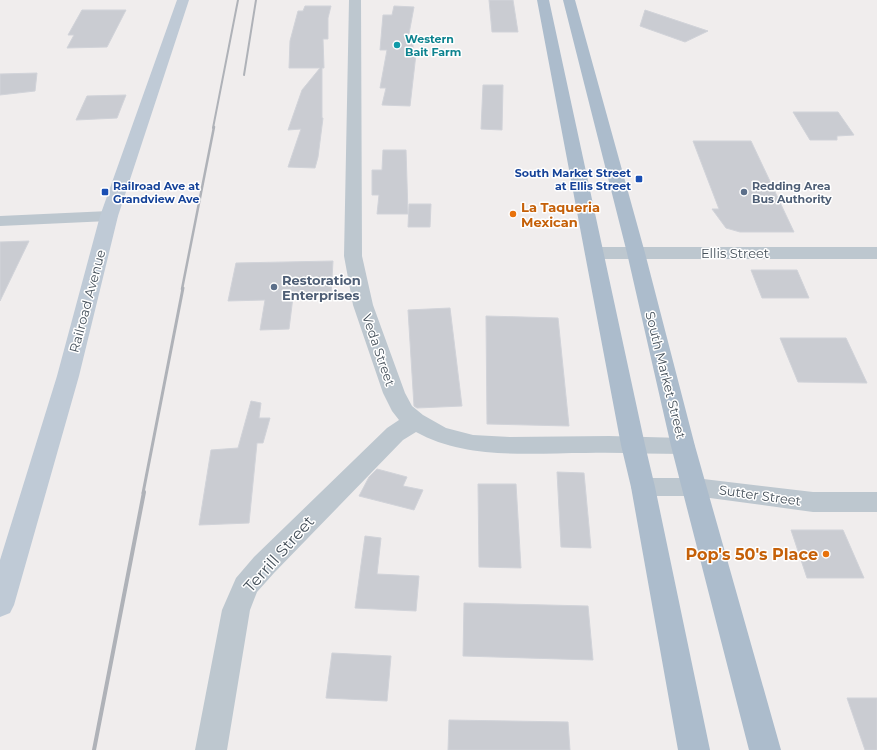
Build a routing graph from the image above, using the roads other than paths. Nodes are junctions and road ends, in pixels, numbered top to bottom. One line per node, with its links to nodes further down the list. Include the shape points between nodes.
1 (182, 0): 6 (main road, Railroad Avenue)
2 (355, 0): 11 (street, Veda Street, via 353,256 363,305 394,393 403,411)
3 (543, 0): 5 (main road, South Market Street)
4 (569, 0): 5 (main road, South Market Street)
5 (578, 98): 8 (main road, South Market Street); 10 (main road, South Market Street)
6 (110, 216): 7 (street); 17 (main road, Railroad Avenue, via 68,376)
7 (0, 221)
8 (636, 253): 9 (street, Ellis Street); 10 (street, Ellis Street); 13 (main road, South Market Street)
9 (877, 253)
10 (594, 254): 12 (main road, South Market Street)
11 (415, 422): 12 (street, Veda Street, via 444,436 473,443); 18 (street, Terrill Street, via 395,434 246,586 236,610)
12 (633, 445): 13 (street, Veda Street); 14 (main road, South Market Street)
13 (683, 446): 15 (main road, South Market Street)
14 (643, 487): 15 (street, Sutter Street); 19 (main road, South Market Street)
15 (695, 487): 16 (street, Sutter Street, via 813,502); 20 (main road, South Market Street)
16 (877, 502)
17 (0, 605)
18 (211, 750)
19 (694, 750)
20 (765, 750)

